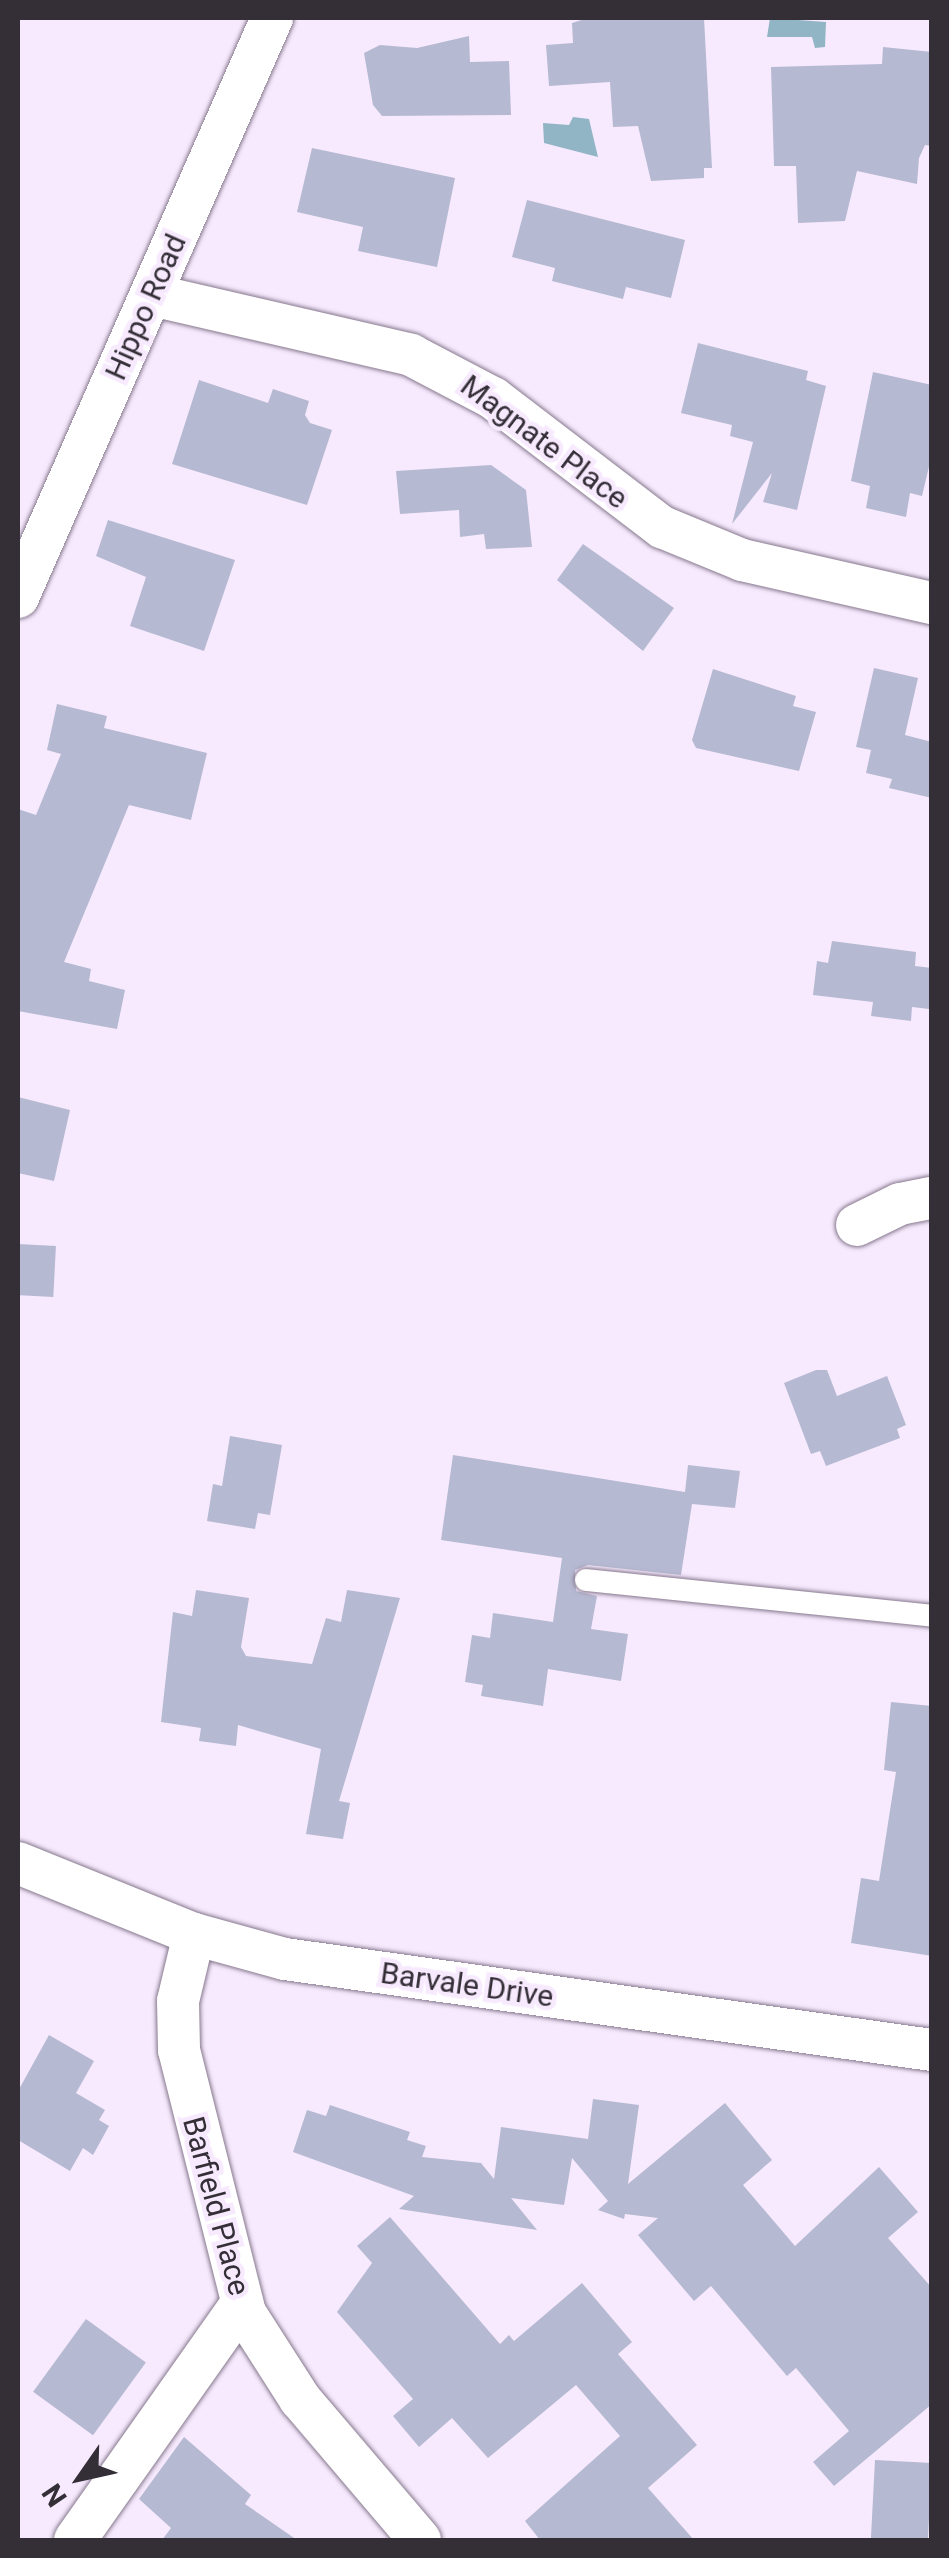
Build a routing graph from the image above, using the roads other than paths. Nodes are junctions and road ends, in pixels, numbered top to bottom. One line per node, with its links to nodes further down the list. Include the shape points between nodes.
1 (272, 18): 2 (street, Hippo Road)
2 (152, 295): 3 (street, Hippo Road); 4 (street, Magnate Place, via 412,355 493,398 622,502 662,526 742,560)
3 (18, 596)
4 (932, 604)
5 (932, 1198): 6 (street, via 900,1204)
6 (857, 1225)
7 (586, 1580): 8 (lane)
8 (932, 1616)
9 (18, 1862): 10 (street, Barvale Drive)
10 (194, 1934): 11 (street, Barvale Drive, via 284,1959); 12 (street, Barfield Place, via 178,2001 179,2050)
11 (932, 2050)
12 (242, 2304): 13 (street); 14 (street, Barfield Place, via 300,2398)
13 (76, 2540)
14 (420, 2540)

